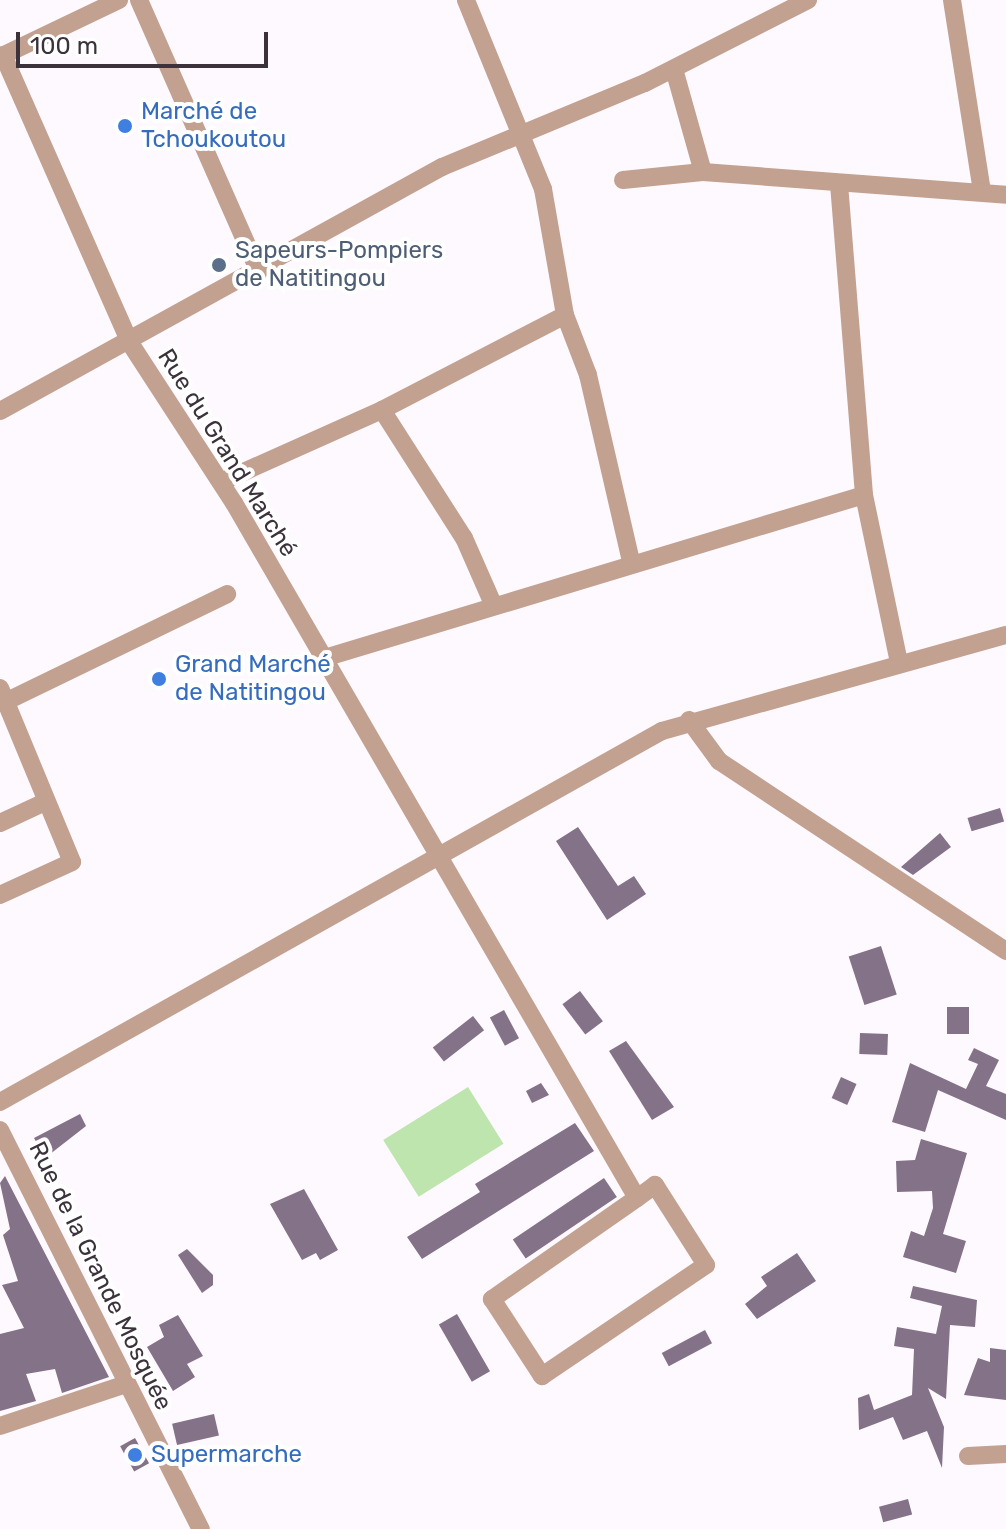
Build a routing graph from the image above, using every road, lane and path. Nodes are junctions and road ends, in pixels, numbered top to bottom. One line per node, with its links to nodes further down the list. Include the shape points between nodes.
1 (119, 0): 6 (street)
2 (139, 0): 14 (street)
3 (466, 0): 8 (street)
4 (808, 0): 7 (street)
5 (952, 0): 12 (street)
6 (2, 56): 16 (street, Rue du Grand Marché)
7 (674, 69): 8 (street); 9 (street)
8 (518, 138): 14 (street, via 360,209); 15 (street, via 543,189)
9 (703, 172): 10 (street); 11 (street)
10 (623, 180)
11 (839, 184): 12 (street); 20 (street)
12 (982, 192): 13 (street)
13 (1006, 195)
14 (259, 272): 16 (street)
15 (565, 315): 17 (street); 21 (street, via 588,375)
16 (130, 343): 18 (street); 19 (street, Rue du Grand Marché)
17 (382, 410): 19 (street); 23 (street, via 464,538)
18 (0, 411)
19 (221, 482): 25 (street, Rue du Grand Marché)
20 (864, 495): 21 (street); 26 (street)
21 (631, 561): 23 (street)
22 (227, 594): 27 (street)
23 (493, 604): 25 (street)
24 (1006, 635): 26 (street)
25 (321, 659): 31 (street, Rue du Grand Marché)
26 (899, 662): 28 (street)
27 (3, 695): 29 (street)
28 (689, 720): 31 (street); 33 (street, via 719,761)
29 (45, 802): 30 (street); 32 (street, via 72,862)
30 (0, 823)
31 (438, 863): 34 (street); 36 (street, Rue du Grand Marché)
32 (0, 895)
33 (1006, 951)
34 (0, 1102)
35 (0, 1130): 37 (street, Rue de la Grande Mosquée)
36 (637, 1198): 36 (street, via 655,1185 706,1265 542,1376 492,1299)
37 (126, 1384): 38 (street); 41 (street, Rue de la Grande Mosquée)
38 (0, 1426)
39 (1006, 1454): 40 (street)
40 (968, 1456)
41 (201, 1529)

